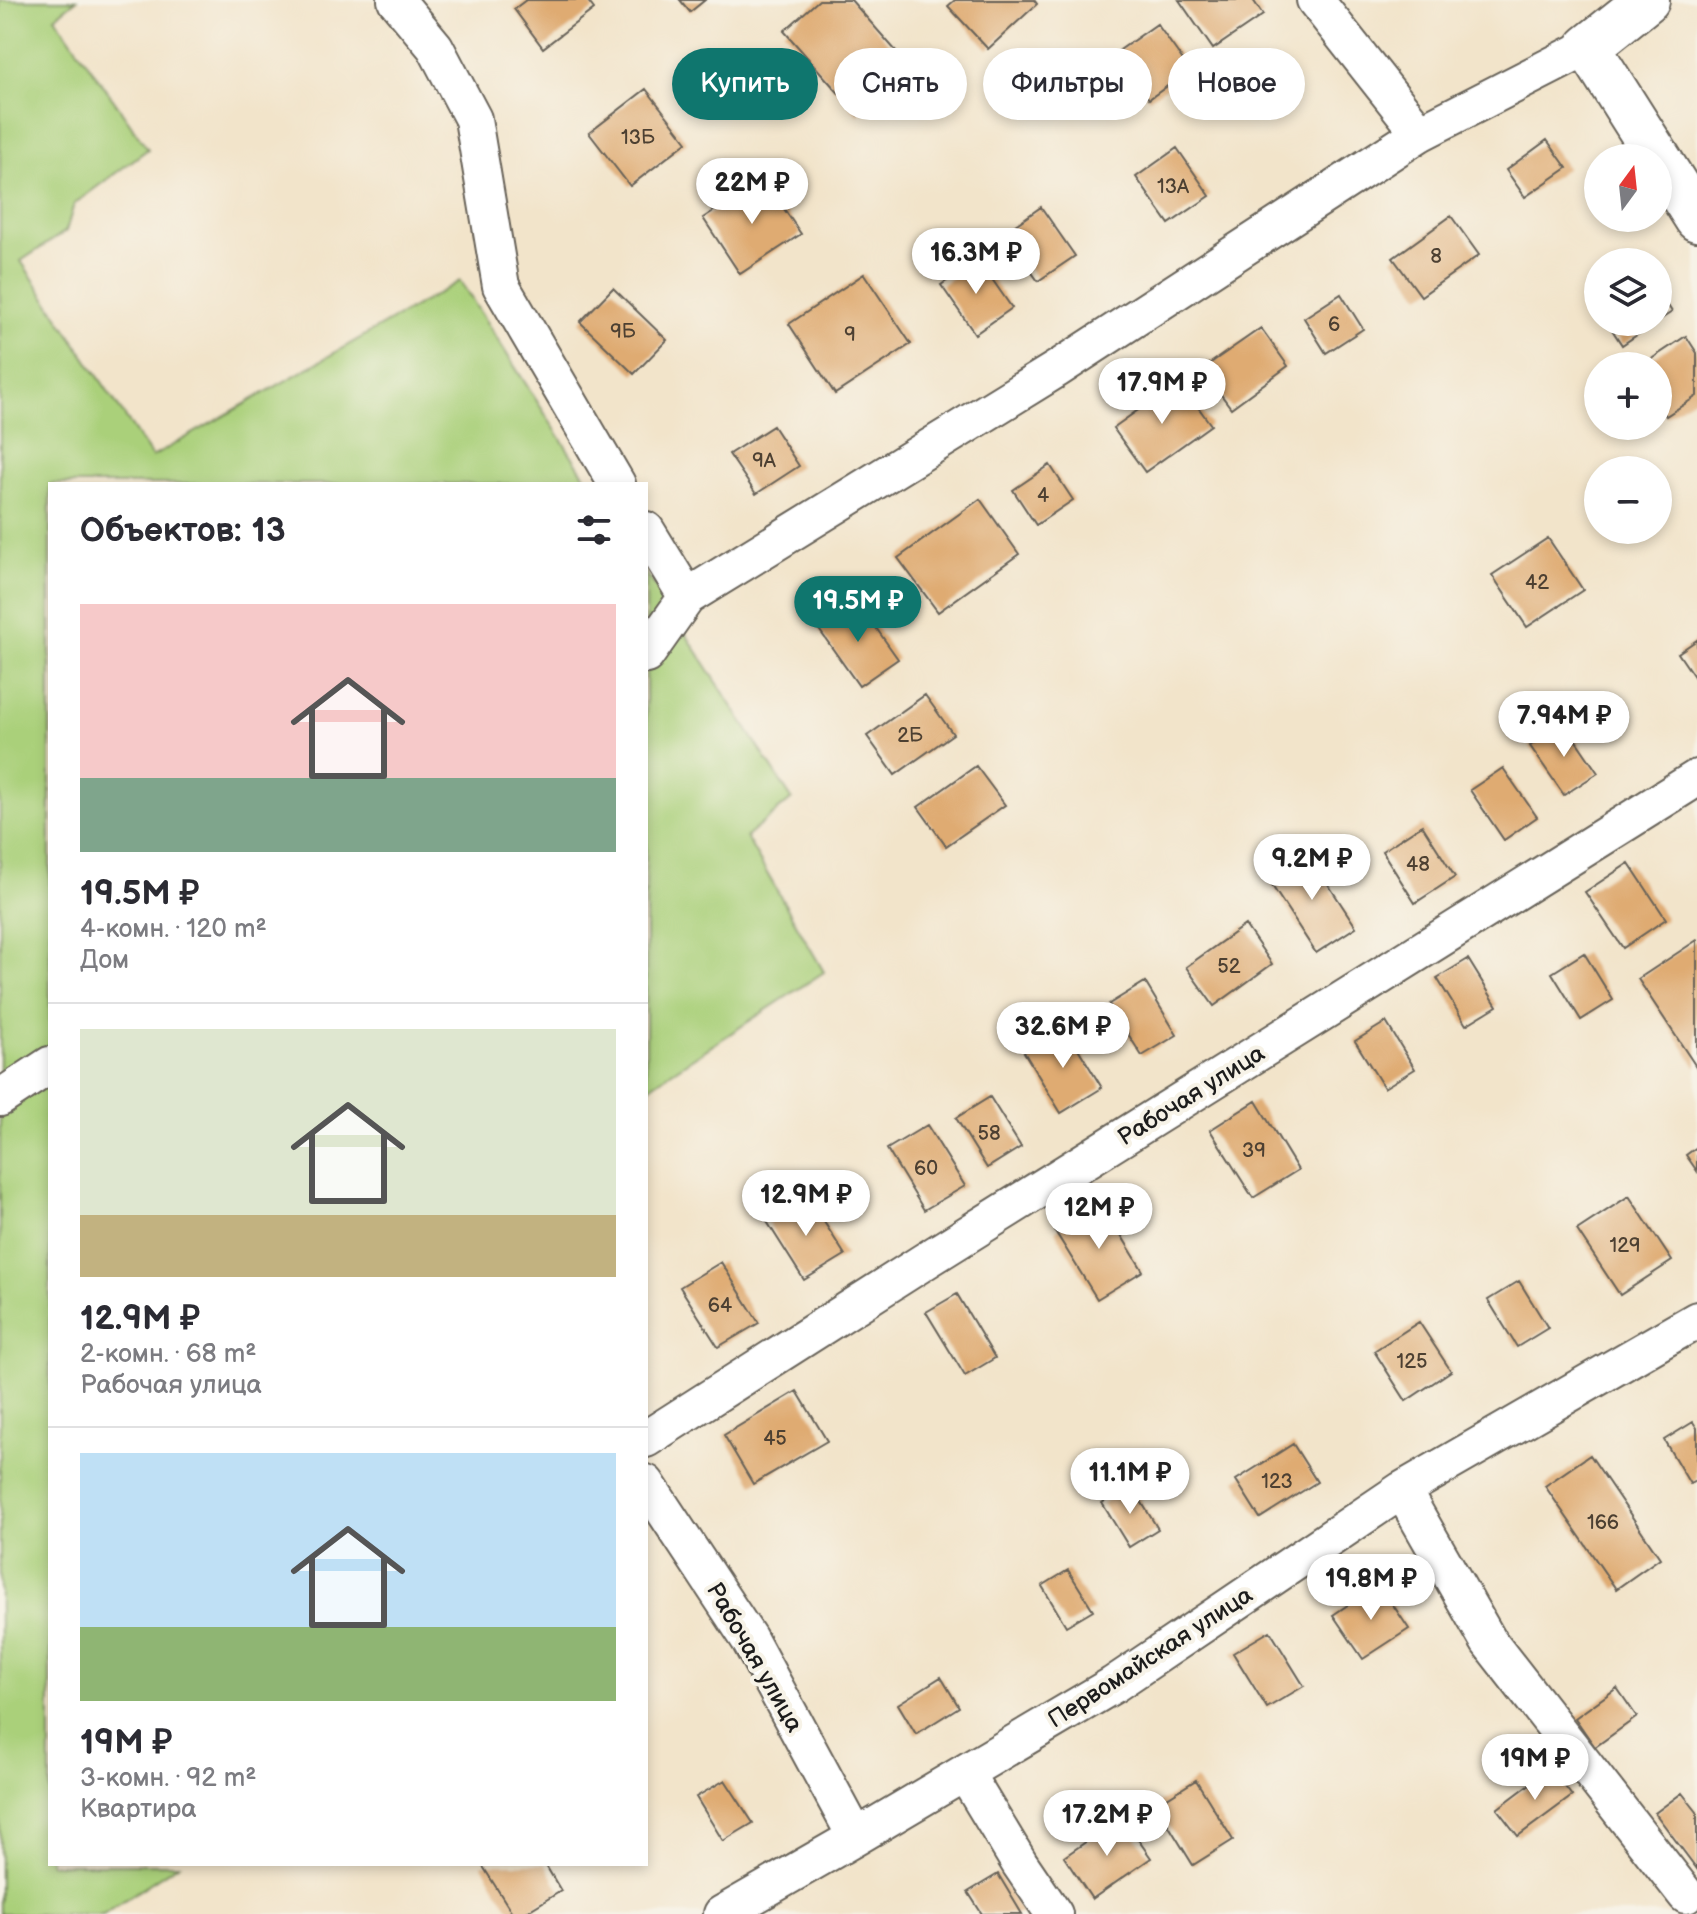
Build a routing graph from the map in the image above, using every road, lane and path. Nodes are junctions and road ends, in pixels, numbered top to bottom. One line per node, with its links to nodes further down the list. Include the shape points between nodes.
1 (396, 0): 7 (street, via 435,47 473,119 501,286)
2 (1315, 0): 5 (street)
3 (1647, 0): 4 (street)
4 (1588, 47): 5 (street); 6 (street)
5 (1420, 133): 9 (street, via 1057,369)
6 (1697, 219)
7 (616, 482)
8 (648, 533): 9 (street)
9 (687, 597): 10 (street)
10 (648, 652)
11 (1697, 778): 15 (street, Рабочая улица)
12 (48, 1066): 13 (street)
13 (0, 1098)
14 (1697, 1320): 17 (street, Первомайская улица)
15 (648, 1438)
16 (648, 1486): 19 (street, Рабочая улица, via 749,1639)
17 (1402, 1490): 18 (street, Первомайская улица, via 1113,1685); 20 (street, via 1489,1642)
18 (965, 1773): 19 (street, Первомайская улица); 22 (street)
19 (856, 1837): 21 (street, Первомайская улица)
20 (1686, 1895)
21 (722, 1914)
22 (1054, 1914)

